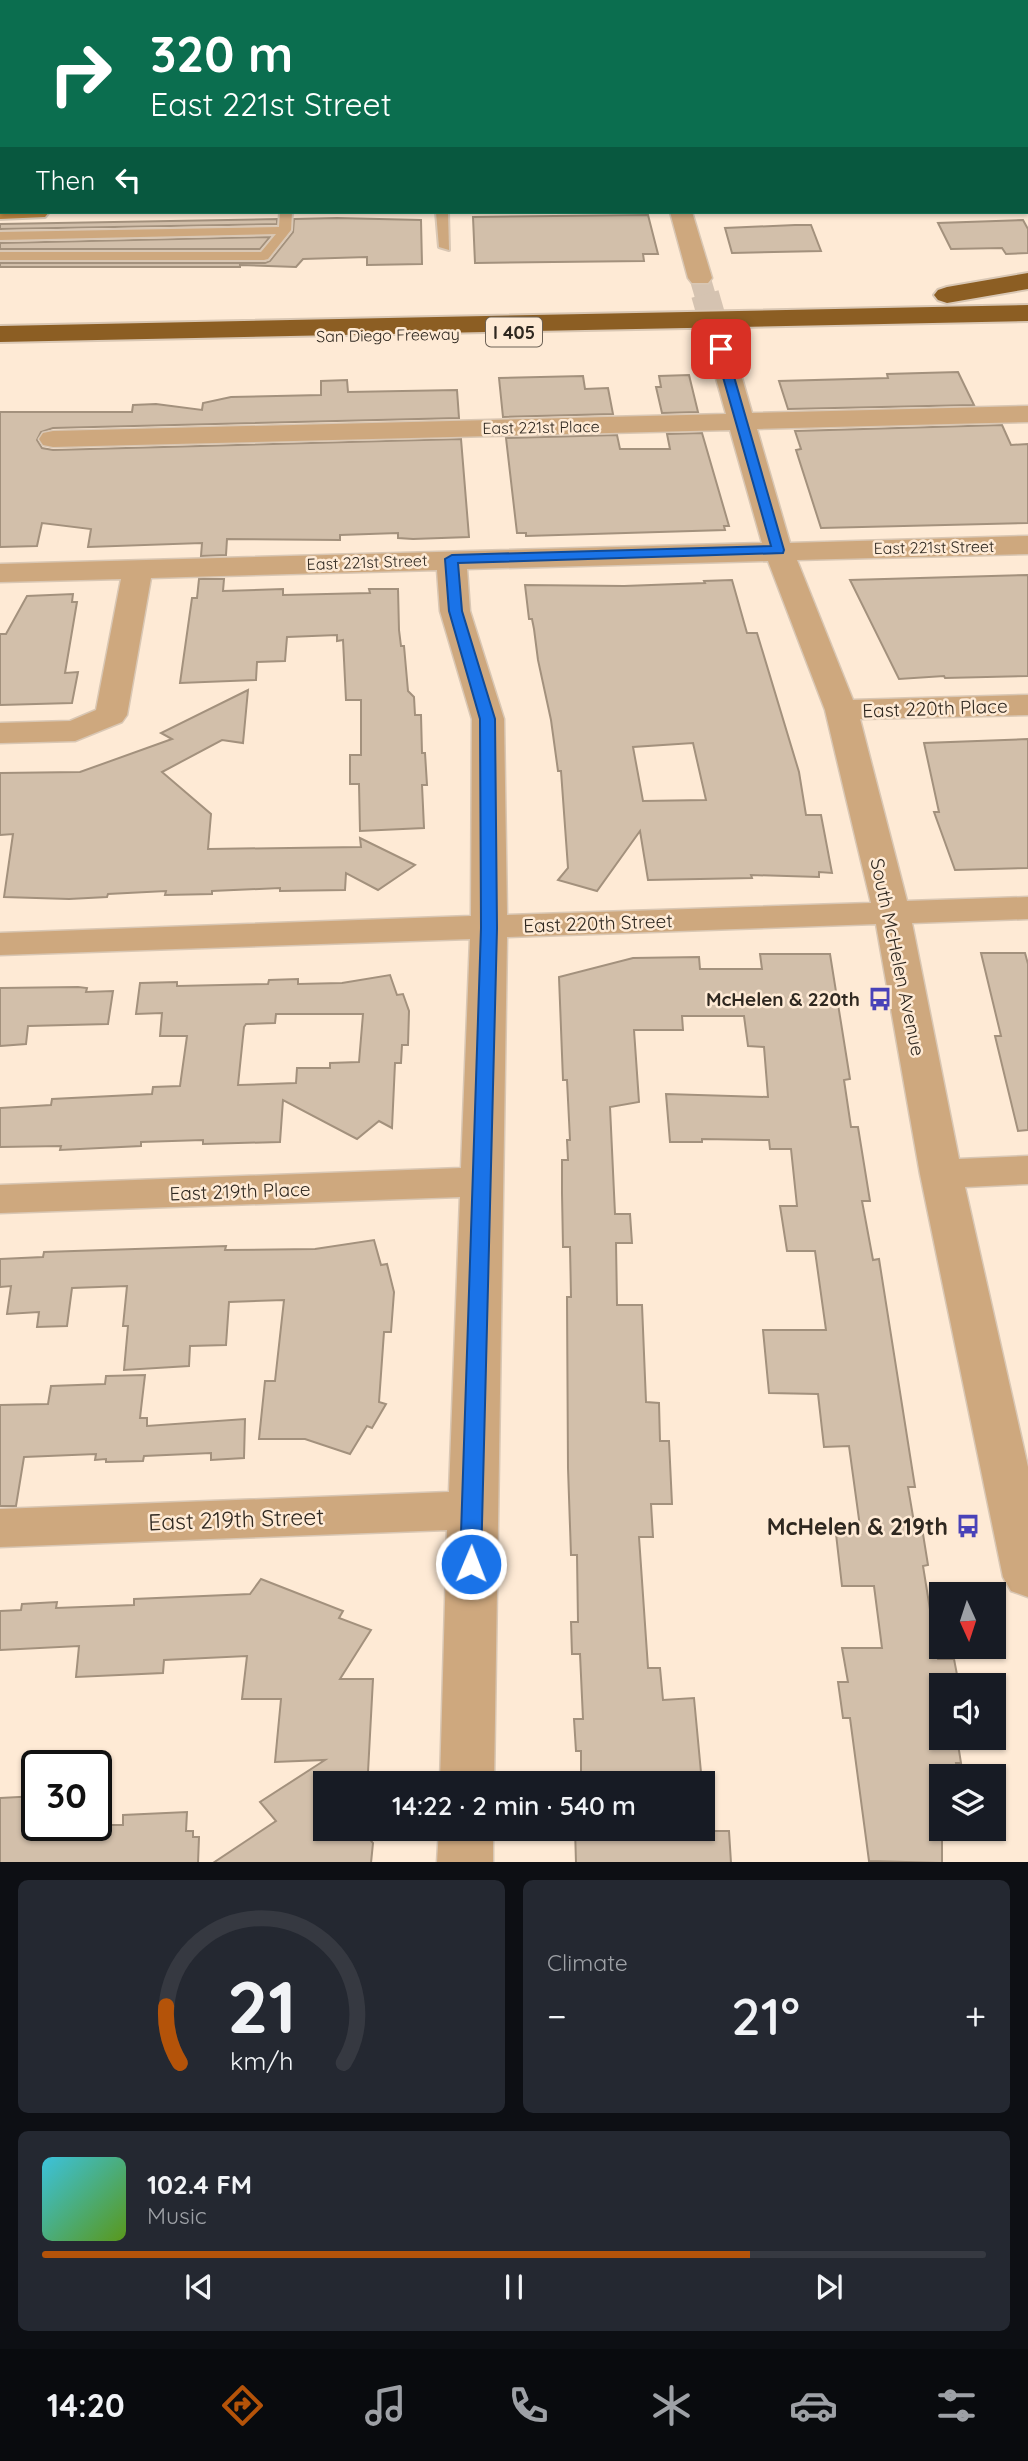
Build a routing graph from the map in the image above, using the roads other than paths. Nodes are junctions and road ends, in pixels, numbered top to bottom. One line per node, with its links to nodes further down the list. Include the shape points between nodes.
1 (286, 214): 4 (lane)
2 (442, 214): 6 (lane)
3 (682, 214): 8 (street)
4 (285, 230): 5 (lane); 7 (lane, via 264,256)
5 (0, 236)
6 (445, 247)
7 (0, 256)
8 (700, 278)
9 (1028, 281): 10 (highway)
10 (927, 298): 11 (highway, San Diego Freeway / I 405); 14 (highway, San Diego Freeway / I 405)
11 (998, 298): 12 (highway, San Diego Freeway / I 405); 16 (highway, via 942,308)
12 (1028, 298)
13 (1028, 313): 17 (highway)
14 (0, 318)
15 (1028, 323): 18 (highway, San Diego Freeway / I 405)
16 (0, 327)
17 (0, 334)
18 (0, 344)
19 (721, 349): 21 (street, South McHelen Avenue)
20 (1028, 414): 21 (street, East 221st Place)
21 (740, 422): 22 (street, East 221st Place); 24 (street, South McHelen Avenue)
22 (53, 439)
23 (1028, 545): 24 (street, East 221st Street)
24 (778, 550): 25 (street, East 221st Street); 29 (street, South McHelen Avenue)
25 (452, 559): 26 (street, East 221st Street); 33 (street, via 455,611 488,719)
26 (137, 570): 27 (street, East 221st Street); 30 (street, via 111,715 75,731)
27 (0, 573)
28 (1028, 705): 29 (street, East 220th Place)
29 (841, 710): 32 (street, South McHelen Avenue)
30 (0, 733)
31 (1028, 908): 32 (street, East 220th Street)
32 (892, 913): 33 (street, East 220th Street); 36 (street, South McHelen Avenue)
33 (489, 928): 34 (street, East 220th Street); 37 (street)
34 (0, 944)
35 (1028, 1170): 36 (street)
36 (941, 1174): 39 (street, South McHelen Avenue)
37 (480, 1182): 38 (street, East 219th Place); 40 (street)
38 (0, 1199)
39 (1019, 1487): 42 (street, South McHelen Avenue)
40 (472, 1510): 41 (street, East 219th Street); 43 (street)
41 (0, 1528)
42 (1028, 1577)
43 (467, 1771)
44 (466, 1841): 45 (street)
45 (465, 1862)

